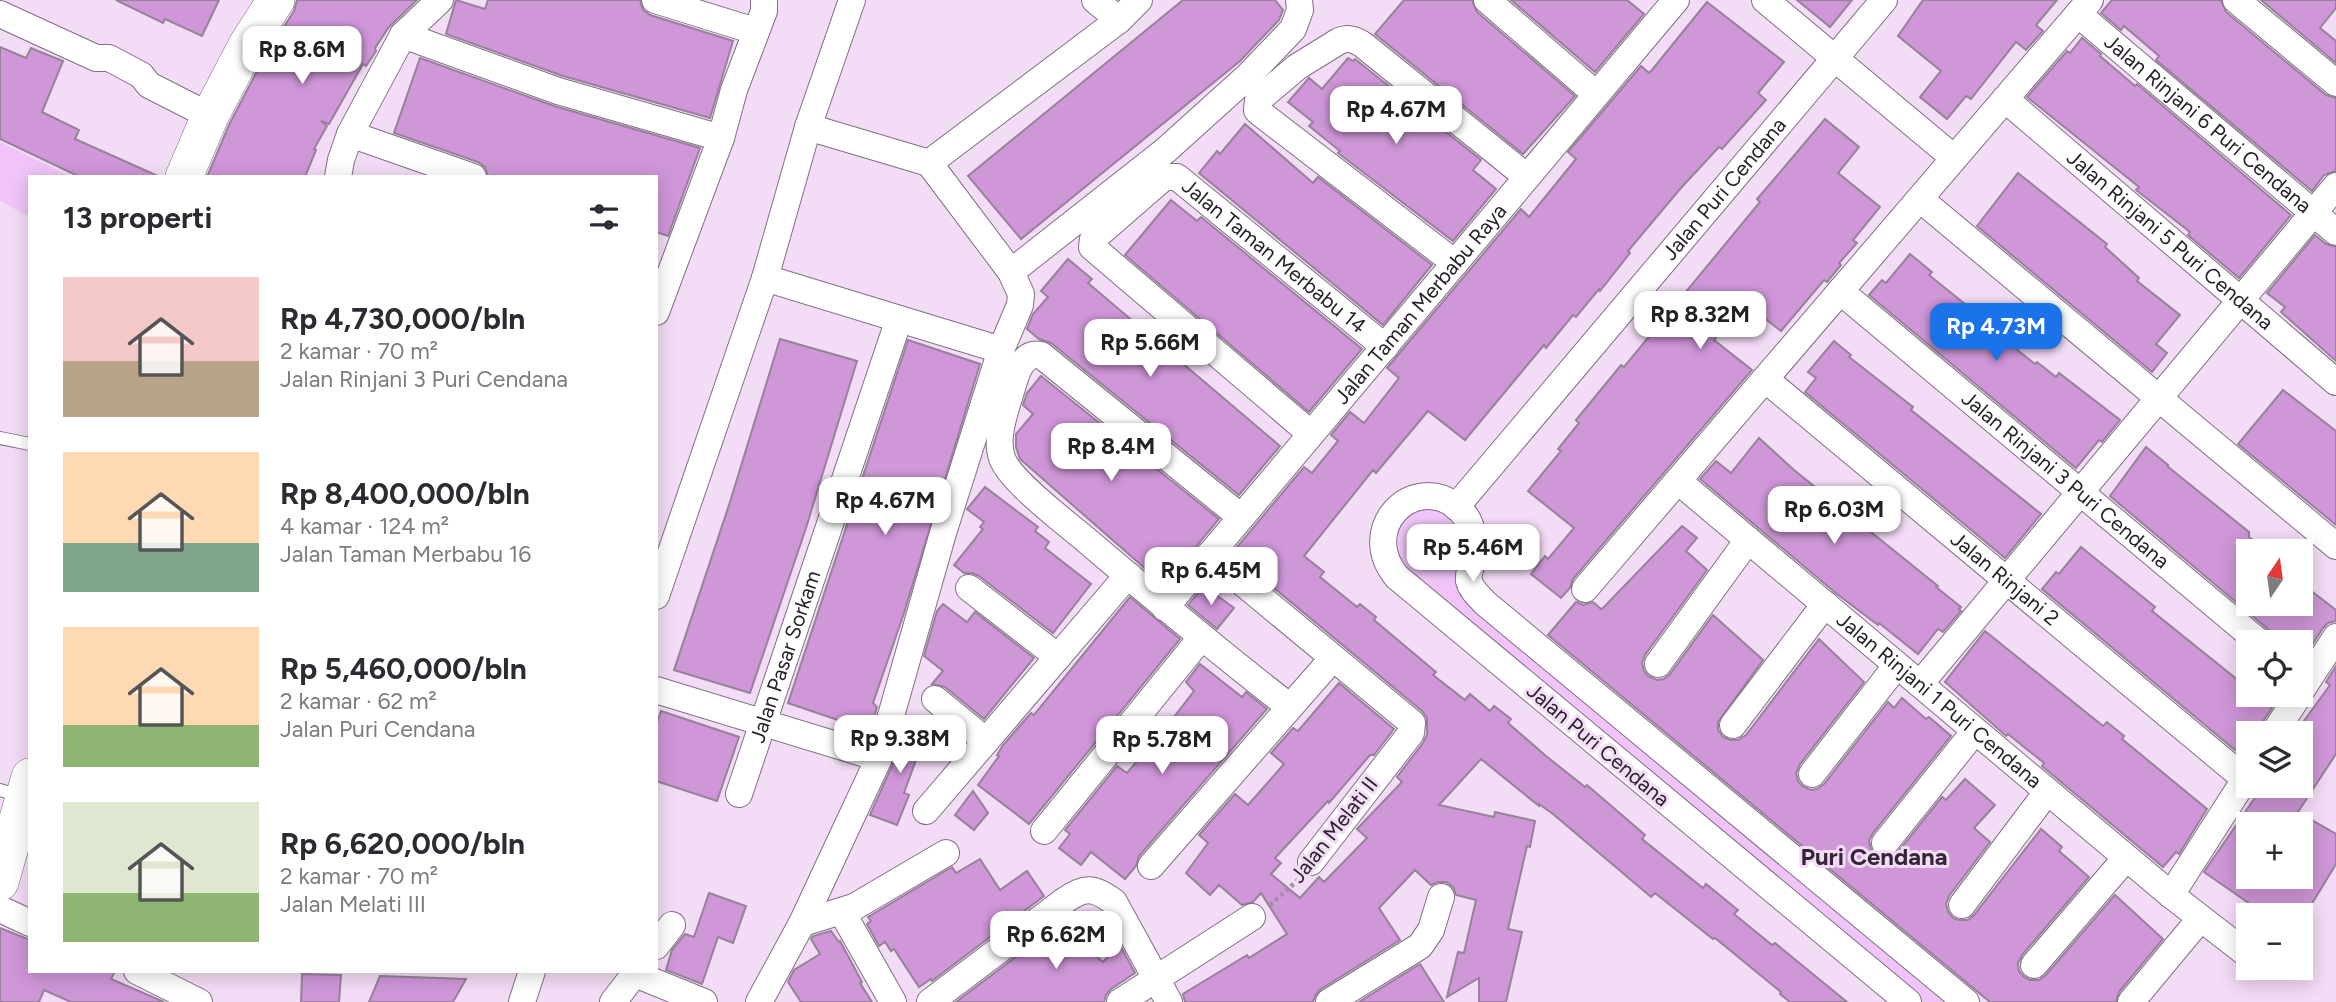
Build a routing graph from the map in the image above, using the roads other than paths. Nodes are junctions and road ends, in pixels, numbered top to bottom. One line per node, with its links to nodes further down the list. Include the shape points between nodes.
1 (276, 0): 23 (main road)
2 (440, 0): 18 (street)
3 (655, 0): 17 (street)
4 (764, 0): 17 (street)
5 (852, 0): 24 (street)
6 (1095, 0): 16 (street)
7 (1139, 0): 16 (street)
8 (1299, 0): 39 (street, via 1293,29 1248,76 1166,150)
9 (1487, 0): 21 (street)
10 (1765, 0): 19 (street)
11 (1884, 0): 19 (street, Jalan Puri Cendana)
12 (2236, 0): 20 (street)
13 (1672, 2): 21 (street, Jalan Taman Merbabu Raya)
14 (2084, 7): 22 (street); 35 (street, Jalan Rinjani 6 Puri Cendana)
15 (0, 14): 23 (street, via 96,58 109,58)
16 (1119, 20): 28 (street)
17 (755, 31): 26 (street)
18 (403, 35): 25 (street); 26 (street, via 558,91)
19 (1836, 58): 27 (street); 55 (street, Jalan Puri Cendana)
20 (2336, 83)
21 (1596, 94): 32 (street, Jalan Taman Merbabu Raya)
22 (2005, 99): 27 (street); 43 (street, Jalan Rinjani 5 Puri Cendana)
23 (209, 116): 29 (main road)
24 (808, 127): 28 (street); 40 (street)
25 (350, 134): 30 (street); 31 (street)
26 (721, 138): 37 (street)
27 (1954, 158): 34 (street)
28 (929, 163): 39 (street)
29 (185, 175)
30 (338, 175)
31 (467, 175)
32 (1527, 177): 38 (street, Jalan Taman Merbabu Raya); 38 (street, via 1358,42 1344,38 1297,67 1258,100 1257,110)
33 (2336, 186): 35 (street)
34 (1920, 199): 41 (street); 49 (street)
35 (2314, 213): 36 (street, Jalan Rinjani 6 Puri Cendana); 43 (street)
36 (2336, 232)
37 (668, 243): 42 (street)
38 (1455, 263): 45 (street, Jalan Taman Merbabu Raya)
39 (1012, 272): 46 (street, via 1021,294 1020,305)
40 (765, 278): 44 (street); 64 (street)
41 (1840, 291): 47 (street); 54 (street, Jalan Rinjani 3 Puri Cendana)
42 (658, 300)
43 (2241, 300): 48 (street, Jalan Rinjani 5 Puri Cendana); 49 (street)
44 (899, 319): 46 (street); 79 (street, Jalan Pasar Sorkam)
45 (1385, 347): 50 (street, Jalan Taman Merbabu Raya); 50 (street, Jalan Taman Merbabu 14, via 1177,177 1167,177 1093,239 1092,247)
46 (1001, 350): 83 (street)
47 (1765, 379): 53 (street); 61 (street, Jalan Rinjani 2)
48 (2336, 382)
49 (2160, 397): 54 (street); 58 (street)
50 (1311, 434): 56 (street, Jalan Taman Merbabu Raya)
51 (0, 438): 52 (lane)
52 (28, 444)
53 (1678, 481): 57 (street, Jalan Rinjani 1 Puri Cendana); 63 (street)
54 (2081, 492): 61 (street); 67 (street, Jalan Rinjani 3 Puri Cendana)
55 (1456, 507): 108 (street, Jalan Puri Cendana, via 1472,527 1469,580 1485,603); 112 (street, Jalan Puri Cendana, via 1432,497 1396,509 1383,531 1382,545 1397,577)
56 (1241, 517): 59 (street, Jalan Taman Merbabu Raya); 60 (street, via 1041,355 1026,358 1018,368 999,442 1002,460 1027,490)
57 (1748, 540): 65 (street, Jalan Rinjani 1 Puri Cendana); 72 (street)
58 (2336, 546)
59 (1209, 555): 66 (street, Jalan Taman Merbabu Raya); 71 (street)
60 (1128, 575): 66 (street); 70 (street)
61 (2007, 580): 75 (street); 84 (street, Jalan Rinjani 2)
62 (969, 588): 70 (street)
63 (1585, 589)
64 (658, 590)
65 (1825, 604): 73 (street, Jalan Rinjani 1 Puri Cendana); 80 (street)
66 (1165, 608): 69 (street)
67 (2245, 630)
68 (2336, 637): 74 (street)
69 (1201, 638): 78 (street); 91 (street)
70 (1058, 657): 82 (street)
71 (1333, 658): 78 (street); 95 (street, Jalan Melati II, via 1409,718 1412,729)
72 (1658, 664)
73 (1897, 665): 75 (street, Jalan Rinjani 1 Puri Cendana); 85 (street)
74 (2313, 671)
75 (1920, 684): 81 (street, Jalan Rinjani 1 Puri Cendana)
76 (658, 691): 79 (street)
77 (934, 699): 82 (street)
78 (1290, 707): 96 (street)
79 (764, 721): 83 (street); 89 (street, Jalan Pasar Sorkam)
80 (1733, 725)
81 (1975, 731): 87 (street, Jalan Rinjani 1 Puri Cendana); 92 (street)
82 (986, 740): 90 (street)
83 (879, 758): 106 (street)
84 (2236, 767)
85 (1812, 774)
86 (18, 788): 97 (main road)
87 (2047, 792): 94 (street, Jalan Rinjani 1 Puri Cendana); 100 (street)
88 (2236, 793): 98 (street)
89 (739, 794)
90 (926, 811)
91 (1044, 831)
92 (1885, 843)
93 (946, 853): 102 (street)
94 (2126, 858): 98 (street, Jalan Rinjani 1 Puri Cendana); 111 (street)
95 (1311, 862)
96 (1152, 866)
97 (0, 882)
98 (2171, 895): 104 (street, Jalan Rinjani 1 Puri Cendana)
99 (1441, 897): 126 (street, via 1431,930 1420,946)
100 (1962, 905)
101 (0, 909): 105 (street)
102 (842, 912): 106 (street); 122 (street)
103 (1252, 917): 116 (street)
104 (2200, 919): 110 (street, Jalan Rinjani 1 Puri Cendana); 129 (street)
105 (28, 922)
106 (802, 923): 117 (street)
107 (672, 925): 109 (street)
108 (1893, 942): 112 (street); 128 (street, Jalan Puri Cendana)
109 (658, 943)
110 (2236, 945)
111 (2034, 965)
112 (1870, 970): 127 (street, Jalan Puri Cendana)
113 (141, 973): 118 (street)
114 (531, 973): 119 (street)
115 (636, 973): 120 (street); 121 (street)
116 (1154, 979): 123 (street, via 1114,902 1088,890 1076,892); 124 (street); 125 (street)
117 (761, 1001)
118 (199, 1002)
119 (522, 1002)
120 (614, 1002)
121 (704, 1002)
122 (893, 1002)
123 (930, 1002)
124 (1120, 1002)
125 (1169, 1002)
126 (1329, 1002)
127 (1908, 1002)
128 (1966, 1002)
129 (2131, 1002)

